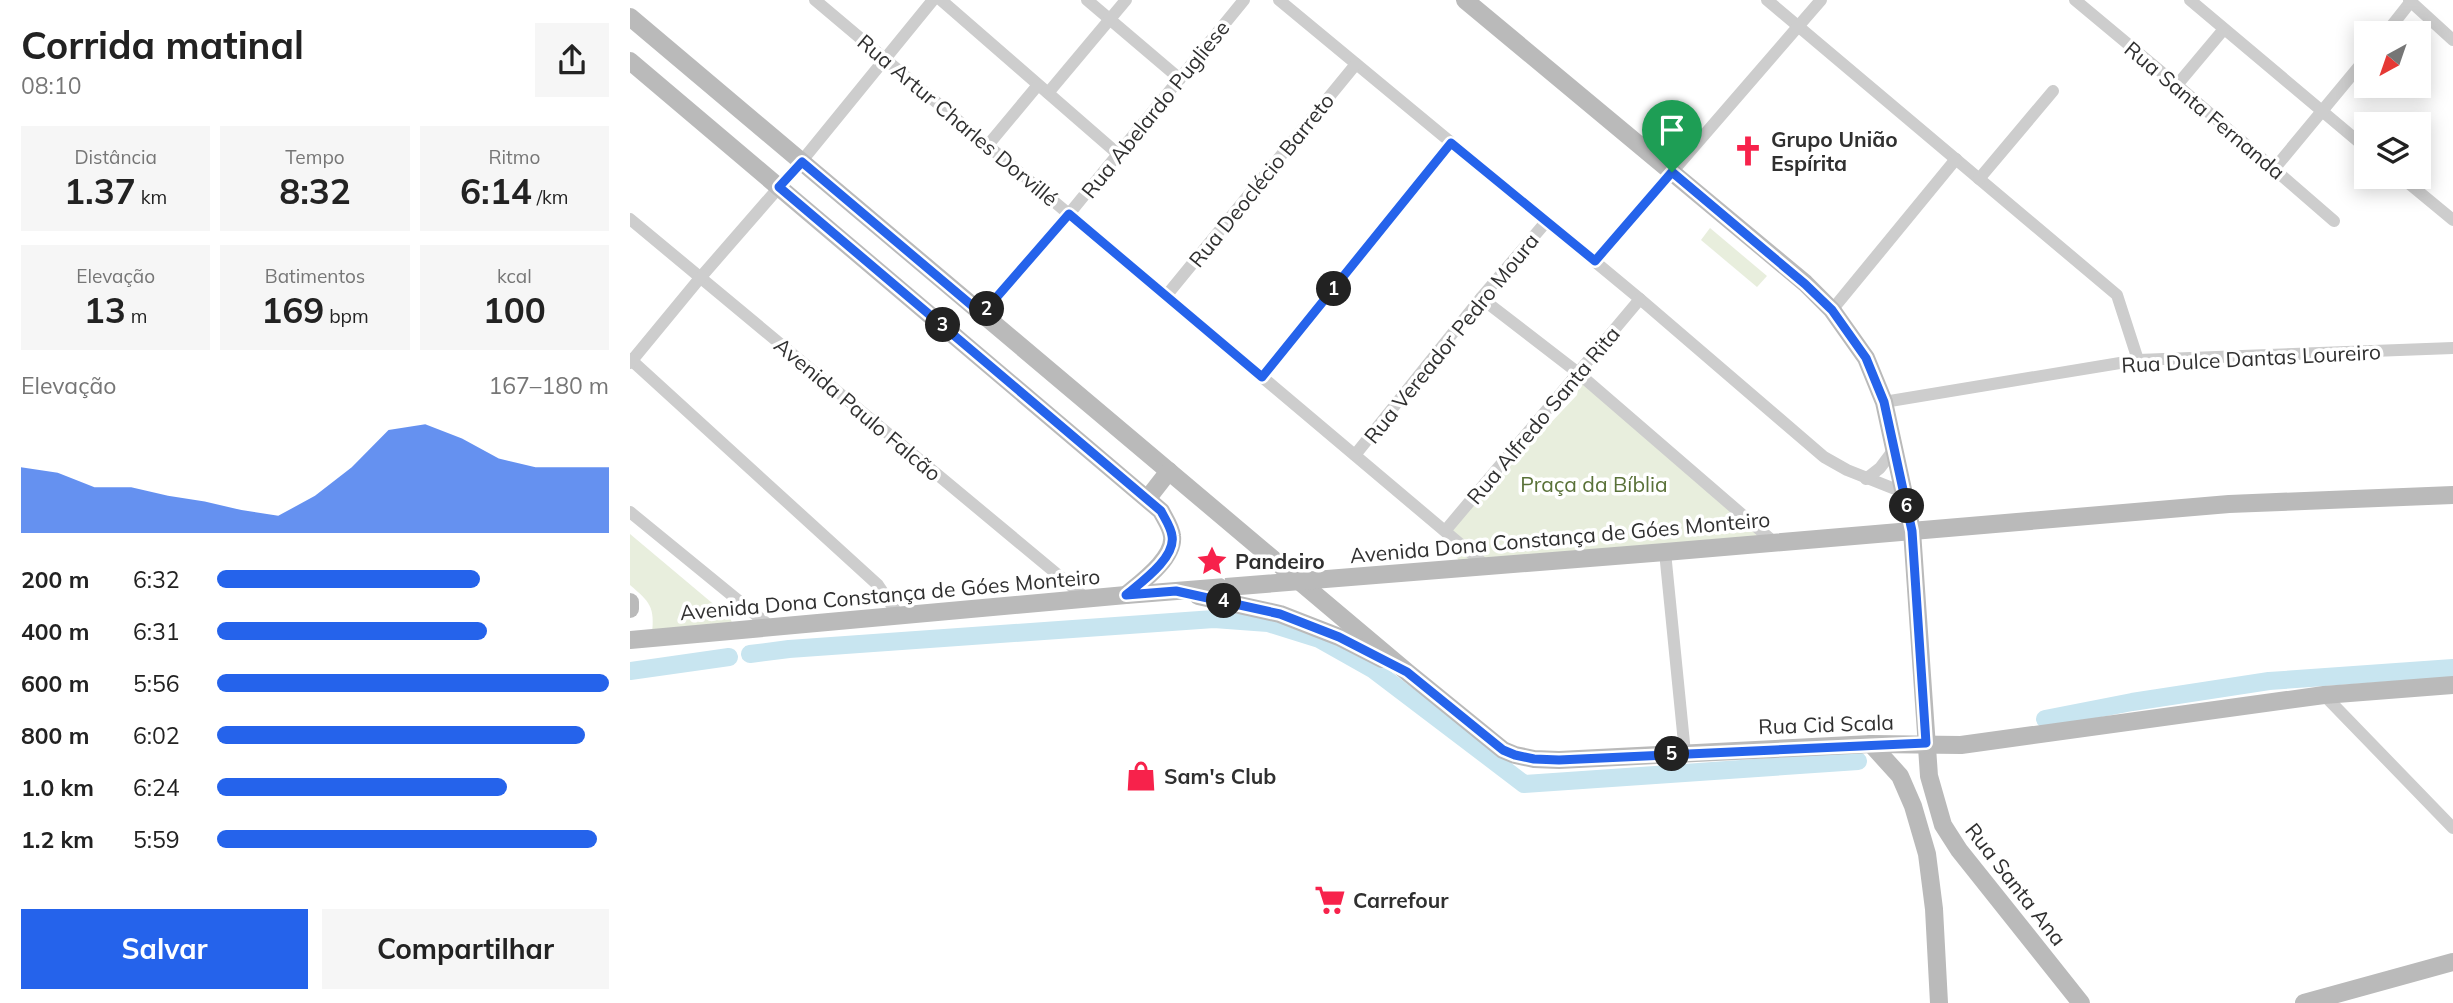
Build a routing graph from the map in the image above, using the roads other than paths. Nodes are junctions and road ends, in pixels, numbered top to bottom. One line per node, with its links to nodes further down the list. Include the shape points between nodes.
1 (815, 0): 20 (street, Rua Artur Charles Dorvillé)
2 (933, 0): 20 (street)
3 (941, 0): 26 (street)
4 (1087, 0): 15 (street)
5 (1126, 0): 15 (street)
6 (1244, 0): 24 (street, Rua Abelardo Pugliese)
7 (1279, 0): 22 (street)
8 (1465, 0): 36 (main road, Rua Santa Ana)
9 (1767, 0): 17 (street)
10 (1821, 0): 17 (street)
11 (2075, 0): 25 (street, Rua Santa Fernanda)
12 (2190, 0): 18 (street)
13 (2411, 1): 16 (street); 19 (street)
14 (630, 17): 34 (main road, Rua Cid Scala)
15 (1109, 19): 24 (street); 26 (street)
16 (2395, 21)
17 (1799, 27): 33 (street); 36 (street)
18 (2224, 29): 25 (street); 28 (street)
19 (2453, 40)
20 (884, 58): 31 (street, Rua Artur Charles Dorvillé); 34 (street)
21 (630, 61): 38 (main road)
22 (1356, 64): 30 (street); 47 (street, Rua Deoclécio Barreto)
23 (2354, 73): 28 (street)
24 (1180, 79): 32 (street, Rua Abelardo Pugliese)
25 (2177, 85): 35 (street, Rua Santa Fernanda)
26 (1043, 89): 31 (street); 32 (street)
27 (2053, 91): 37 (street)
28 (2322, 112): 29 (street); 35 (street)
29 (2354, 138)
30 (1451, 143): 44 (street); 56 (street)
31 (988, 145): 40 (street, Rua Artur Charles Dorvillé)
32 (1118, 154): 40 (street, Rua Abelardo Pugliese)
33 (1956, 159): 37 (street); 50 (street)
34 (802, 162): 38 (street); 51 (main road, Rua Cid Scala)
35 (2274, 169): 43 (street, Rua Santa Fernanda)
36 (1672, 172): 45 (street); 50 (main road, Rua Santa Ana)
37 (1979, 179): 53 (street, via 2117,295)
38 (779, 187): 46 (street); 64 (main road)
39 (2416, 189): 42 (street)
40 (1069, 214): 47 (street, Rua Artur Charles Dorvillé); 51 (street, Rua Abelardo Pugliese)
41 (630, 219): 46 (street, Avenida Paulo Falcão)
42 (2453, 220)
43 (2334, 221)
44 (1546, 222): 45 (street); 48 (street, Rua Vereador Pedro Moura)
45 (1595, 261): 49 (street)
46 (700, 278): 54 (street); 74 (street, Avenida Paulo Falcão)
47 (1166, 296): 56 (street, Rua Artur Charles Dorvillé)
48 (1482, 298): 55 (street); 59 (street, Rua Vereador Pedro Moura)
49 (1640, 299): 55 (street, Rua Alfredo Santa Rita); 61 (street, via 1824,457)
50 (1832, 310): 57 (main road, Rua Santa Ana, via 1866,358)
51 (982, 314): 60 (main road, Rua Cid Scala)
52 (2453, 348): 53 (street, Rua Dulce Dantas Loureiro)
53 (2138, 360): 57 (street, Rua Dulce Dantas Loureiro)
54 (631, 361): 77 (street, via 878,585)
55 (1577, 372): 66 (street, Rua Alfredo Santa Rita); 68 (street)
56 (1262, 377): 59 (street, Rua Artur Charles Dorvillé)
57 (1884, 402): 58 (main road, Rua Santa Ana)
58 (1895, 448): 61 (street); 62 (main road, Rua Santa Ana)
59 (1355, 455): 66 (street, Rua Artur Charles Dorvillé)
60 (1169, 471): 64 (main road); 71 (main road, Rua Cid Scala)
61 (1866, 479): 62 (street)
62 (1905, 493): 67 (main road, Rua Santa Ana)
63 (2453, 495): 67 (main road, Avenida Dona Constança de Góes Monteiro, via 2229,504)
64 (1148, 498): 73 (main road, via 1161,511 1173,537 1163,561)
65 (630, 512): 78 (street)
66 (1446, 531): 70 (street, Rua Artur Charles Dorvillé)
67 (1912, 531): 68 (main road, Avenida Dona Constança de Góes Monteiro); 83 (main road, Rua Santa Ana)
68 (1775, 542): 69 (main road, Avenida Dona Constança de Góes Monteiro)
69 (1665, 552): 70 (main road, Avenida Dona Constança de Góes Monteiro); 85 (street)
70 (1485, 565): 71 (main road, Avenida Dona Constança de Góes Monteiro)
71 (1303, 582): 72 (main road, Avenida Dona Constança de Góes Monteiro); 80 (main road, Rua Cid Scala)
72 (1176, 591): 73 (main road, Avenida Dona Constança de Góes Monteiro); 80 (main road, via 1280,614 1339,637)
73 (1126, 595): 74 (main road, Avenida Dona Constança de Góes Monteiro)
74 (1087, 599): 77 (main road, Avenida Dona Constança de Góes Monteiro)
75 (630, 602): 76 (main road)
76 (630, 609)
77 (899, 616): 78 (main road, Avenida Dona Constança de Góes Monteiro)
78 (772, 628): 79 (main road, Avenida Dona Constança de Góes Monteiro)
79 (630, 640)
80 (1407, 672): 85 (main road, Rua Cid Scala, via 1493,743 1515,755 1559,760)
81 (2453, 685): 82 (main road, Rua Cid Scala)
82 (2324, 695): 83 (main road, Rua Cid Scala, via 1961,745); 86 (street)
83 (1926, 743): 84 (main road, Rua Cid Scala); 89 (main road, Rua Santa Ana, via 1933,795 1943,825)
84 (1871, 744): 85 (main road, Rua Cid Scala); 88 (main road, via 1900,776 1927,853)
85 (1685, 753)
86 (2453, 828)
87 (2453, 962): 90 (main road)
88 (1939, 1003)
89 (2081, 1003)
90 (2304, 1003)

